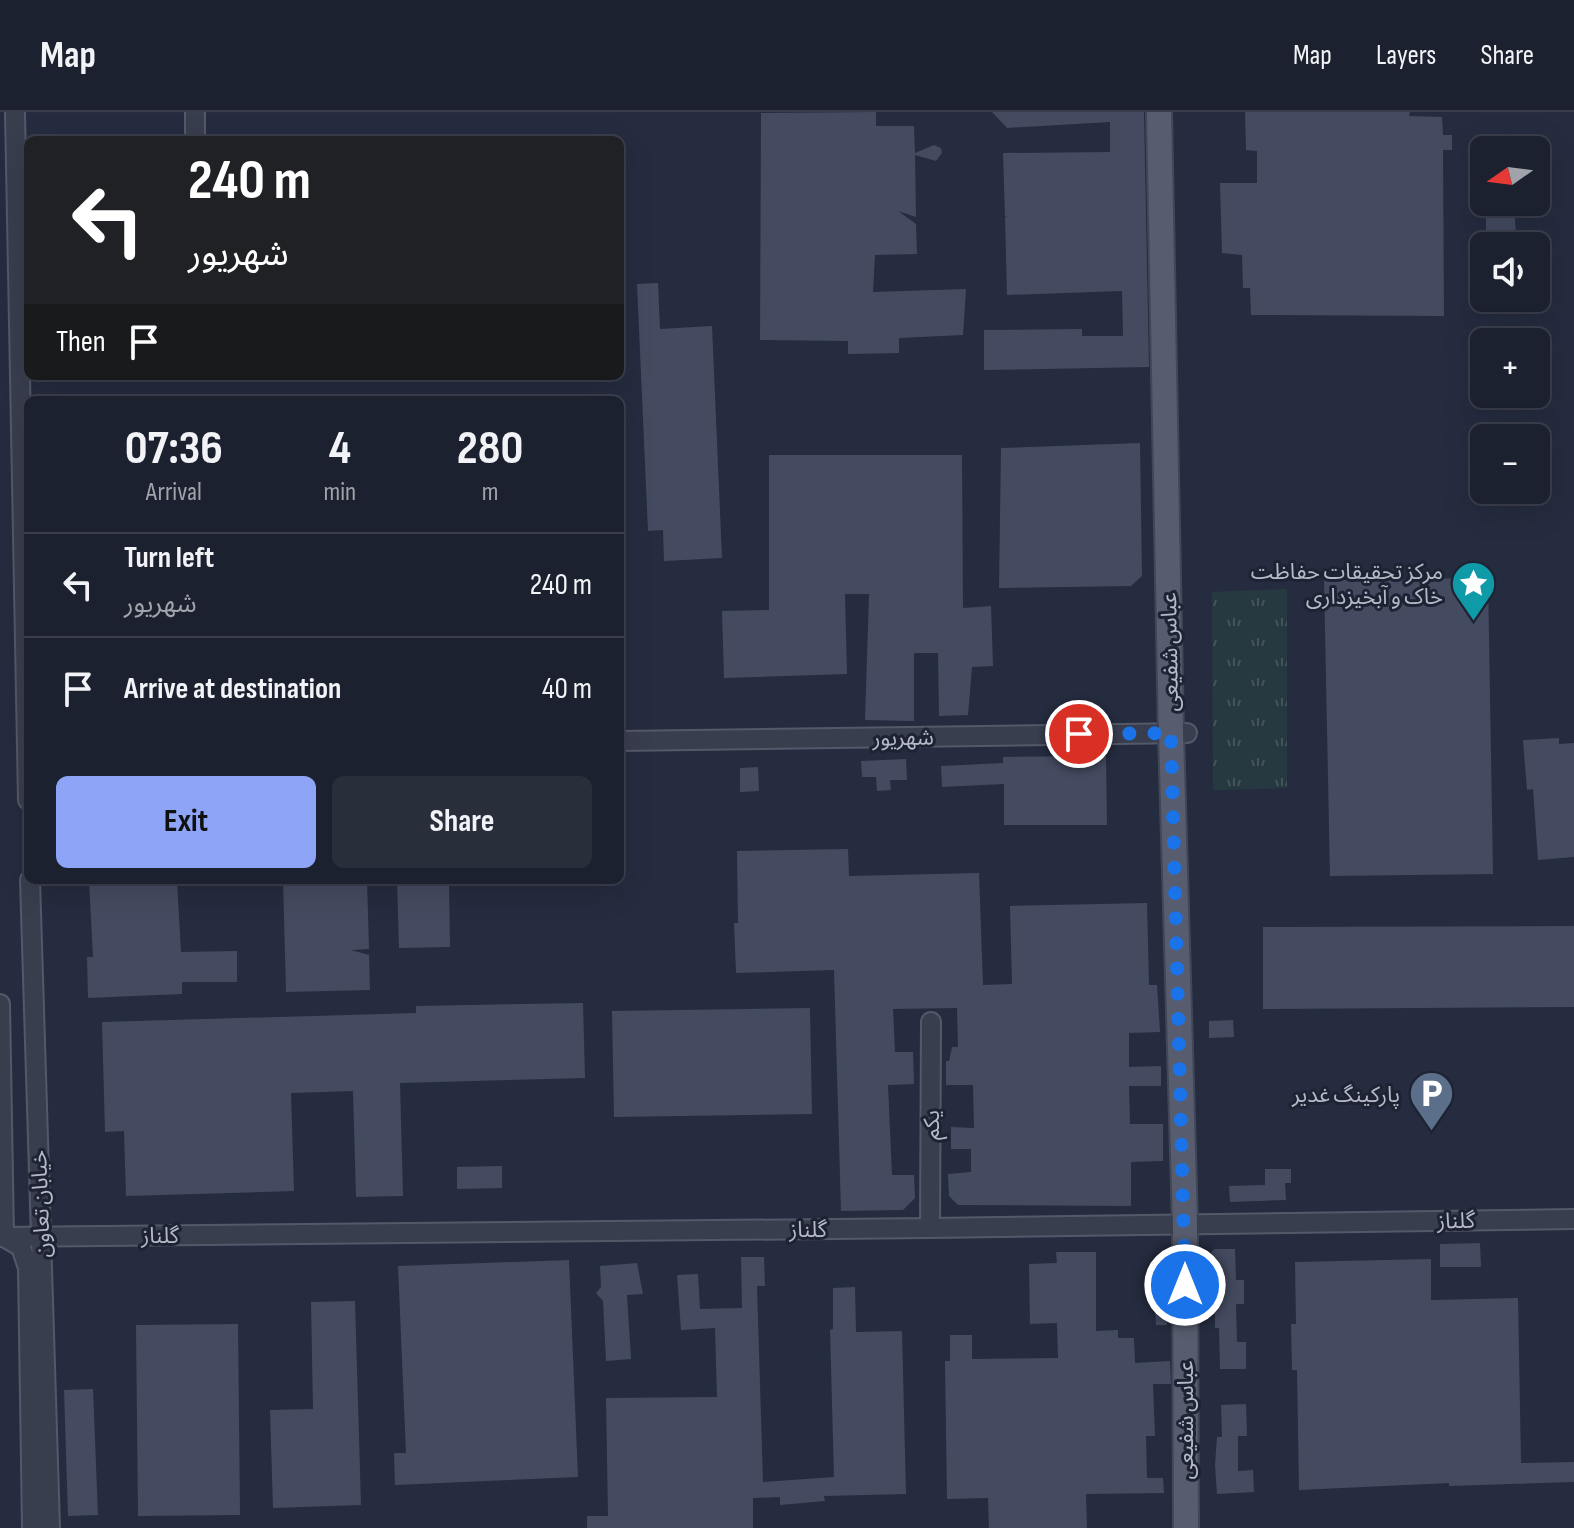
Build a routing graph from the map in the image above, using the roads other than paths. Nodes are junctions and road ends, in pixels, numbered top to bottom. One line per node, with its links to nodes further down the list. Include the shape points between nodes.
1 (15, 112): 6 (street)
2 (195, 112): 5 (street)
3 (1159, 112): 7 (main road, عباس شفیعی)
4 (1175, 112): 7 (main road, عباس شفیعی)
5 (195, 136)
6 (24, 590)
7 (1179, 733): 8 (street, شهریور); 13 (main road, عباس شفیعی)
8 (624, 741)
9 (30, 884): 15 (street, خیابان تعاون)
10 (0, 1004): 16 (street, خیابان تعاون)
11 (931, 1022): 14 (street, یکم)
12 (1574, 1219): 13 (street, گلناز)
13 (1191, 1224): 14 (street, گلناز); 19 (main road, عباس شفیعی); 20 (main road, عباس شفیعی)
14 (930, 1228): 15 (street, گلناز)
15 (41, 1236): 16 (street, گلناز); 18 (street, خیابان تعاون)
16 (2, 1237): 17 (street, خیابان تعاون, via 21,1247 28,1268)
17 (32, 1528)
18 (50, 1528)
19 (1186, 1528)
20 (1197, 1528)

